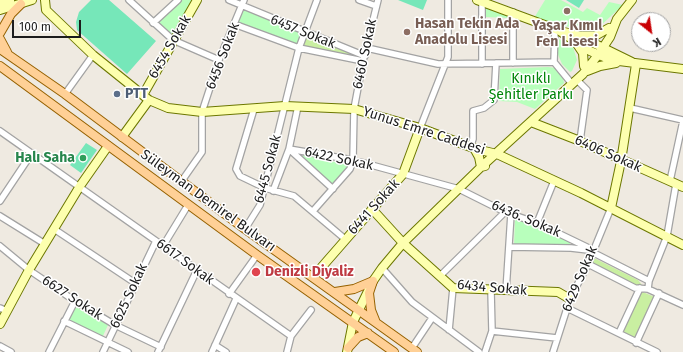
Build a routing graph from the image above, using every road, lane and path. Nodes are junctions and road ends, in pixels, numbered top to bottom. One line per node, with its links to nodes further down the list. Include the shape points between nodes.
1 (10, 0): 15 (street)
2 (32, 0): 16 (street)
3 (45, 0): 34 (street, Yunus Emre Caddesi, via 46,10)
4 (129, 0): 21 (street)
5 (178, 0): 21 (street)
6 (197, 0): 29 (street, 6454 Sokak)
7 (229, 0): 17 (street, 6457 Sokak)
8 (244, 0): 17 (street, 6456 Sokak)
9 (317, 0): 25 (street, 6445 Sokak)
10 (360, 0): 18 (street)
11 (378, 0): 18 (street, 6460 Sokak)
12 (448, 0): 41 (street, via 448,57)
13 (632, 0): 23 (street)
14 (479, 1): 20 (street); 42 (street)
15 (0, 3)
16 (21, 4): 19 (street); 26 (main road, via 11,14)
17 (242, 6): 22 (street, 6456 Sokak); 25 (street, 6457 Sokak)
18 (376, 6): 31 (street, 6460 Sokak)
19 (0, 10)
20 (513, 12): 24 (street); 40 (street)
21 (152, 23): 29 (street)
22 (234, 24): 30 (street); 38 (street, 6456 Sokak)
23 (612, 28): 28 (street, via 595,36); 33 (street); 37 (street, via 612,44)
24 (555, 29): 28 (street); 39 (street)
25 (305, 32): 30 (street, 6445 Sokak); 36 (street, 6457 Sokak)
26 (0, 33)
27 (0, 39): 35 (main road)
28 (576, 39): 33 (street); 47 (street, via 583,53)
29 (173, 40): 38 (street); 49 (street, 6454 Sokak)
30 (299, 48): 36 (street); 50 (street, 6445 Sokak)
31 (367, 48): 36 (street, 6460 Sokak); 41 (street)
32 (0, 49): 35 (main road, Süleyman Demirel Bulvarı)
33 (598, 50): 37 (street); 47 (street)
34 (93, 55): 48 (street); 49 (street, Yunus Emre Caddesi)
35 (10, 56): 48 (main road, Süleyman Demirel Bulvarı)
36 (364, 58): 54 (street, 6460 Sokak)
37 (619, 59): 44 (street); 47 (street)
38 (219, 60): 55 (street, 6456 Sokak)
39 (554, 62): 40 (street); 47 (street)
40 (513, 63): 43 (street)
41 (445, 64): 42 (street); 58 (street)
42 (482, 64): 43 (street)
43 (496, 64): 64 (street, via 494,100 484,108 473,111)
44 (636, 64): 46 (street); 53 (street)
45 (0, 66): 63 (main road, Süleyman Demirel Bulvarı)
46 (683, 69)
47 (579, 76): 57 (street); 61 (street, via 588,90)
48 (65, 94): 60 (main road, Süleyman Demirel Bulvarı)
49 (146, 97): 55 (street, Yunus Emre Caddesi, via 168,108); 60 (street, 6454 Sokak)
50 (285, 106): 51 (street, Yunus Emre Caddesi); 52 (street, Yunus Emre Caddesi); 77 (street, 6445 Sokak)
51 (298, 106): 54 (street, Yunus Emre Caddesi); 65 (street)
52 (254, 108): 55 (street, Yunus Emre Caddesi); 77 (street, via 236,169 240,176)
53 (630, 108): 56 (street); 69 (street)
54 (354, 109): 58 (street, Yunus Emre Caddesi); 68 (street, 6460 Sokak)
55 (202, 112): 74 (street, 6456 Sokak, via 202,152)
56 (683, 120): 75 (street)
57 (531, 122): 61 (street, 6406 Sokak); 62 (street)
58 (420, 128): 64 (street, Yunus Emre Caddesi); 72 (street, 6441 Sokak)
59 (0, 132): 66 (street, 6617 Sokak)
60 (122, 137): 74 (main road, Süleyman Demirel Bulvarı)
61 (580, 141): 69 (street, 6406 Sokak)
62 (509, 142): 64 (street, via 492,150); 67 (street); 70 (street)
63 (108, 146): 76 (street); 82 (main road, Süleyman Demirel Bulvarı)
64 (473, 148): 67 (street, Yunus Emre Caddesi); 71 (street, via 479,157)
65 (288, 149): 68 (street, 6422 Sokak); 78 (street); 80 (street)
66 (32, 153): 76 (street, 6617 Sokak); 81 (street)
67 (497, 154): 70 (street, Yunus Emre Caddesi); 71 (street)
68 (353, 160): 72 (street, 6422 Sokak); 78 (street, via 350,169)
69 (621, 160): 75 (street, 6406 Sokak); 83 (street)
70 (511, 161): 71 (street, via 496,160); 73 (street, Yunus Emre Caddesi)
71 (481, 167): 79 (street)
72 (403, 174): 79 (street, 6422 Sokak); 84 (street, 6441 Sokak)
73 (554, 181): 83 (street, Yunus Emre Caddesi); 88 (street)
74 (181, 182): 90 (main road, Süleyman Demirel Bulvarı)
75 (676, 184): 91 (street)
76 (80, 186): 89 (street); 93 (street, 6617 Sokak)
77 (265, 188): 80 (street); 90 (street, 6445 Sokak, via 260,205)
78 (333, 189): 85 (street)
79 (459, 189): 86 (street, 6436. Sokak); 94 (street)
80 (273, 190): 85 (street, via 294,196)
81 (0, 201)
82 (188, 205): 98 (street); 101 (main road, Süleyman Demirel Bulvarı)
83 (611, 208): 91 (street, Yunus Emre Caddesi); 100 (street, 6429 Sokak)
84 (372, 210): 92 (street, 6441 Sokak); 94 (street, 6434 Sokak)
85 (313, 211): 92 (street)
86 (508, 213): 88 (street, 6436. Sokak); 99 (street); 106 (street)
87 (0, 216): 95 (street)
88 (537, 223): 100 (street, 6436. Sokak)
89 (54, 229): 95 (street); 110 (street)
90 (245, 229): 107 (main road, Süleyman Demirel Bulvarı)
91 (667, 236): 96 (street, Yunus Emre Caddesi); 109 (street)
92 (345, 239): 107 (street, 6441 Sokak)
93 (156, 241): 98 (street, 6617 Sokak); 110 (street, 6625 Sokak)
94 (404, 243): 103 (street); 106 (street, 6434 Sokak)
95 (45, 244): 104 (street)
96 (683, 245)
97 (0, 246): 104 (street, 6627 Sokak)
98 (163, 246): 105 (street, 6617 Sokak)
99 (509, 247): 100 (street); 115 (street)
100 (592, 251): 102 (street, 6429 Sokak); 109 (street)
101 (257, 255): 118 (street); 129 (main road, Süleyman Demirel Bulvarı)
102 (588, 264): 112 (street, via 635,288); 121 (street, 6429 Sokak)
103 (382, 268): 108 (street); 126 (street, via 412,302)
104 (29, 270): 120 (street, 6627 Sokak); 123 (street)
105 (196, 270): 118 (street, 6617 Sokak); 142 (street)
106 (440, 275): 111 (street, 6434 Sokak)
107 (313, 277): 116 (main road, Süleyman Demirel Bulvarı)
108 (373, 280): 116 (main road, via 354,289); 124 (street); 128 (main road, via 369,293)
109 (649, 281): 113 (street)
110 (135, 283): 131 (street, 6625 Sokak)
111 (453, 288): 114 (street, 6434 Sokak); 132 (street)
112 (640, 288): 113 (street); 135 (street)
113 (648, 289): 117 (street)
114 (491, 291): 115 (street, 6434 Sokak); 133 (street)
115 (506, 291): 121 (street, 6434 Sokak, via 558,292)
116 (335, 292): 124 (main road, Süleyman Demirel Bulvarı)
117 (659, 293): 122 (street); 139 (street)
118 (229, 294): 119 (street, 6617 Sokak)
119 (236, 299): 136 (street, 6617 Sokak); 140 (street)
120 (75, 301): 127 (street); 131 (street, 6627 Sokak)
121 (569, 304): 135 (street); 137 (street, 6429 Sokak)
122 (683, 305)
123 (3, 309): 130 (street)
124 (359, 309): 128 (main road, Süleyman Demirel Bulvarı); 129 (street)
125 (311, 310): 136 (street)
126 (432, 318): 132 (street); 144 (street)
127 (64, 321): 138 (street); 147 (street)
128 (375, 321): 144 (main road, Süleyman Demirel Bulvarı)
129 (352, 322): 134 (main road, Süleyman Demirel Bulvarı); 143 (street)
130 (0, 324)
131 (115, 325): 138 (street, 6625 Sokak); 142 (street, 6627 Sokak)
132 (450, 330): 154 (street)
133 (492, 331): 137 (street); 155 (street)
134 (368, 333): 143 (main road, via 358,337); 153 (main road, Süleyman Demirel Bulvarı)
135 (619, 333): 139 (street)
136 (291, 336): 152 (street)
137 (557, 338): 156 (street, 6429 Sokak)
138 (108, 342): 148 (street, 6625 Sokak); 149 (street)
139 (636, 343): 145 (street)
140 (216, 345): 150 (street); 151 (street)
141 (0, 346): 146 (street)
142 (159, 350)
143 (348, 350)
144 (414, 350)
145 (650, 351): 157 (street)
146 (11, 352)
147 (49, 352)
148 (103, 352)
149 (128, 352)
150 (212, 352)
151 (226, 352)
152 (287, 352)
153 (394, 352)
154 (479, 352)
155 (485, 352)
156 (553, 352)
157 (657, 352)

